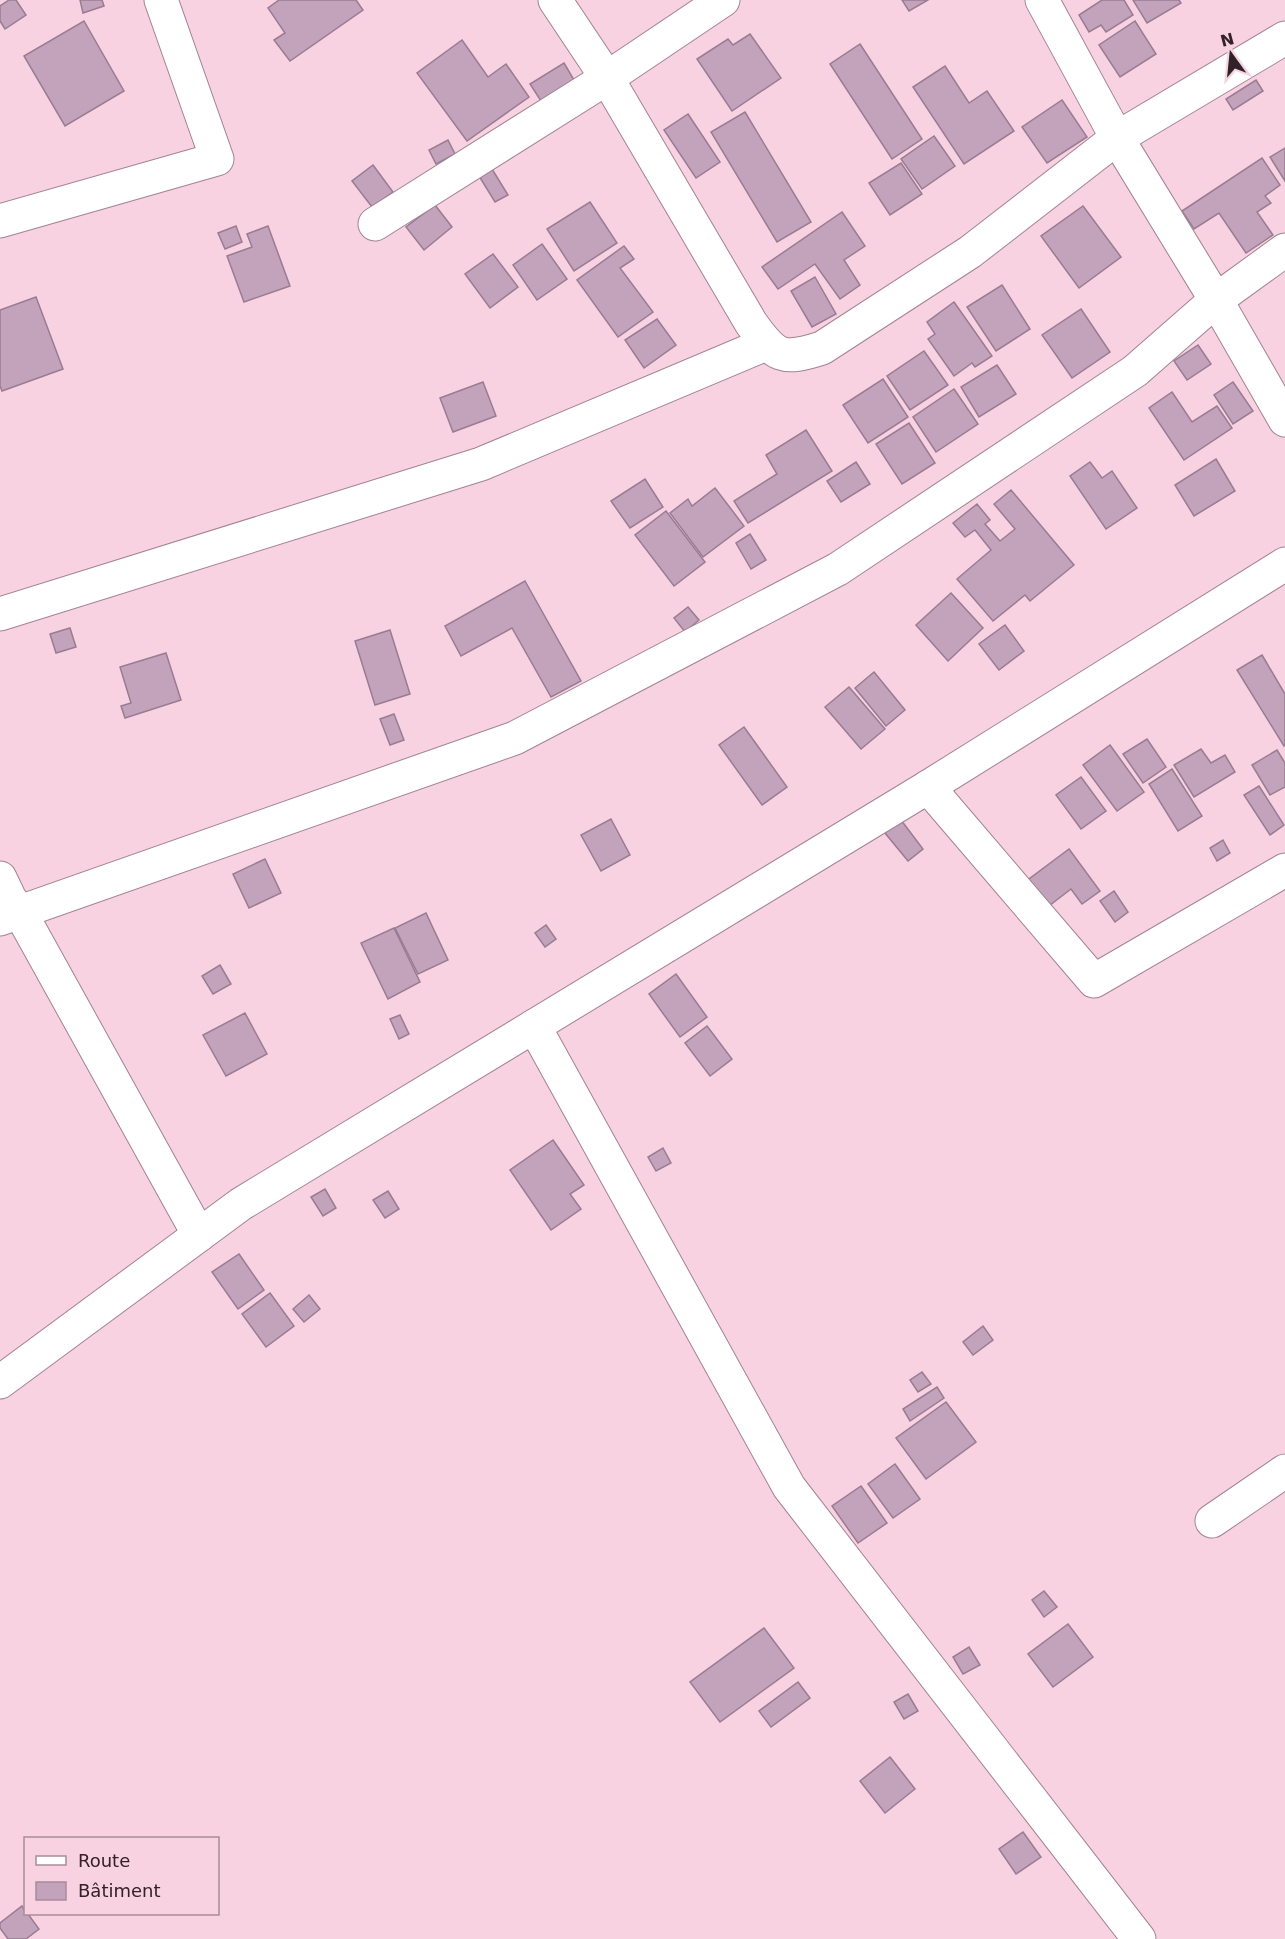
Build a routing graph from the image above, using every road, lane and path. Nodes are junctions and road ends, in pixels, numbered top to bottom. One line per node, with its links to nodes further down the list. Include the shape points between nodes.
1 (161, 0): 8 (street, via 217,159)
2 (555, 0): 6 (street)
3 (723, 0): 6 (street)
4 (1042, 0): 7 (street)
5 (1285, 38): 7 (street)
6 (607, 78): 9 (street); 12 (street)
7 (1117, 138): 11 (street); 12 (street, via 970,252 822,348 783,355)
8 (0, 221)
9 (375, 224)
10 (1285, 250): 11 (street)
11 (1216, 300): 13 (street); 19 (street, via 1135,371 838,569 515,738)
12 (766, 344): 15 (street, via 481,464)
13 (1285, 420)
14 (1285, 564): 16 (street)
15 (0, 614)
16 (928, 787): 17 (street, via 1094,981); 20 (street)
17 (1285, 870)
18 (0, 878): 19 (street, via 10,900)
19 (10, 915): 21 (street)
20 (534, 1026): 21 (street, via 241,1204); 25 (street, via 789,1487)
21 (199, 1235): 22 (street)
22 (0, 1382)
23 (1285, 1471): 24 (street)
24 (1212, 1521)
25 (1139, 1939)

